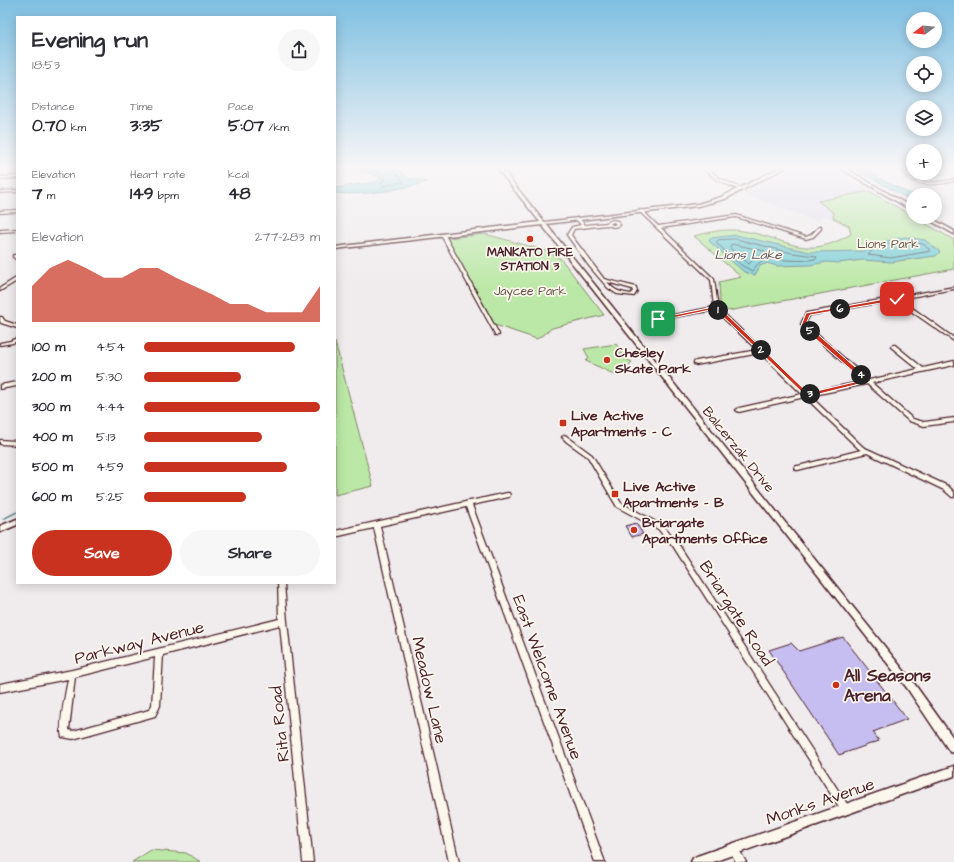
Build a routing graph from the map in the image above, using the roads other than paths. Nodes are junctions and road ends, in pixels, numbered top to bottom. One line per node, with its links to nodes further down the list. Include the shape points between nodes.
1 (531, 208): 7 (street, Balcerzak Drive)
2 (664, 208): 4 (street)
3 (16, 210): 5 (street)
4 (641, 211): 6 (street); 11 (street)
5 (0, 212)
6 (578, 219): 7 (street); 10 (street)
7 (543, 223): 16 (street); 59 (street, Balcerzak Drive, via 910,685)
8 (607, 224): 10 (street)
9 (938, 224): 15 (street)
10 (584, 226): 18 (street, via 573,228 569,235)
11 (657, 227): 12 (street, via 736,216 806,238); 23 (street, via 713,280)
12 (820, 228)
13 (16, 230): 14 (street)
14 (0, 231)
15 (954, 234)
16 (443, 235): 17 (street); 27 (street)
17 (336, 248)
18 (604, 280): 18 (street, via 613,291 632,295 635,290)
19 (16, 281): 21 (street)
20 (954, 288): 22 (street)
21 (0, 290)
22 (897, 299): 29 (street); 36 (street, via 808,314 803,324)
23 (716, 308): 25 (street); 32 (street)
24 (0, 318): 26 (street, via 3,322)
25 (658, 319)
26 (16, 327)
27 (497, 334)
28 (16, 340): 30 (street)
29 (954, 340)
30 (0, 344)
31 (893, 346): 35 (street)
32 (762, 351): 33 (street); 39 (street)
33 (696, 362)
34 (954, 363): 35 (street)
35 (922, 370): 36 (street)
36 (868, 381): 39 (street); 41 (street, via 911,420 924,424)
37 (16, 384): 38 (street)
38 (0, 387)
39 (807, 395): 40 (street); 45 (street)
40 (739, 410)
41 (954, 420)
42 (565, 436): 61 (street, Briargate Road, via 590,456 619,505 660,527 675,544)
43 (0, 442): 44 (street)
44 (16, 443)
45 (867, 451): 46 (street); 48 (street, via 946,488)
46 (798, 468)
47 (507, 495): 49 (street)
48 (954, 495)
49 (468, 503): 51 (street); 65 (street, East Welcome Avenue)
50 (16, 522): 52 (street)
51 (377, 524): 53 (street); 64 (street, Meadow Lane)
52 (0, 529)
53 (336, 534)
54 (281, 584): 55 (street, Rita Road)
55 (284, 621): 56 (street, Parkway Avenue); 63 (street, Rita Road)
56 (159, 653): 57 (street, Parkway Avenue); 57 (street, via 156,706 152,713 73,735 65,734)
57 (72, 674): 58 (street, Parkway Avenue)
58 (0, 688)
59 (954, 748)
60 (954, 771): 61 (street, Monks Avenue)
61 (846, 810): 62 (street, Monks Avenue)
62 (734, 849): 66 (street, Monks Avenue); 67 (street)
63 (308, 862)
64 (454, 862)
65 (600, 862)
66 (698, 862)
67 (741, 862)

